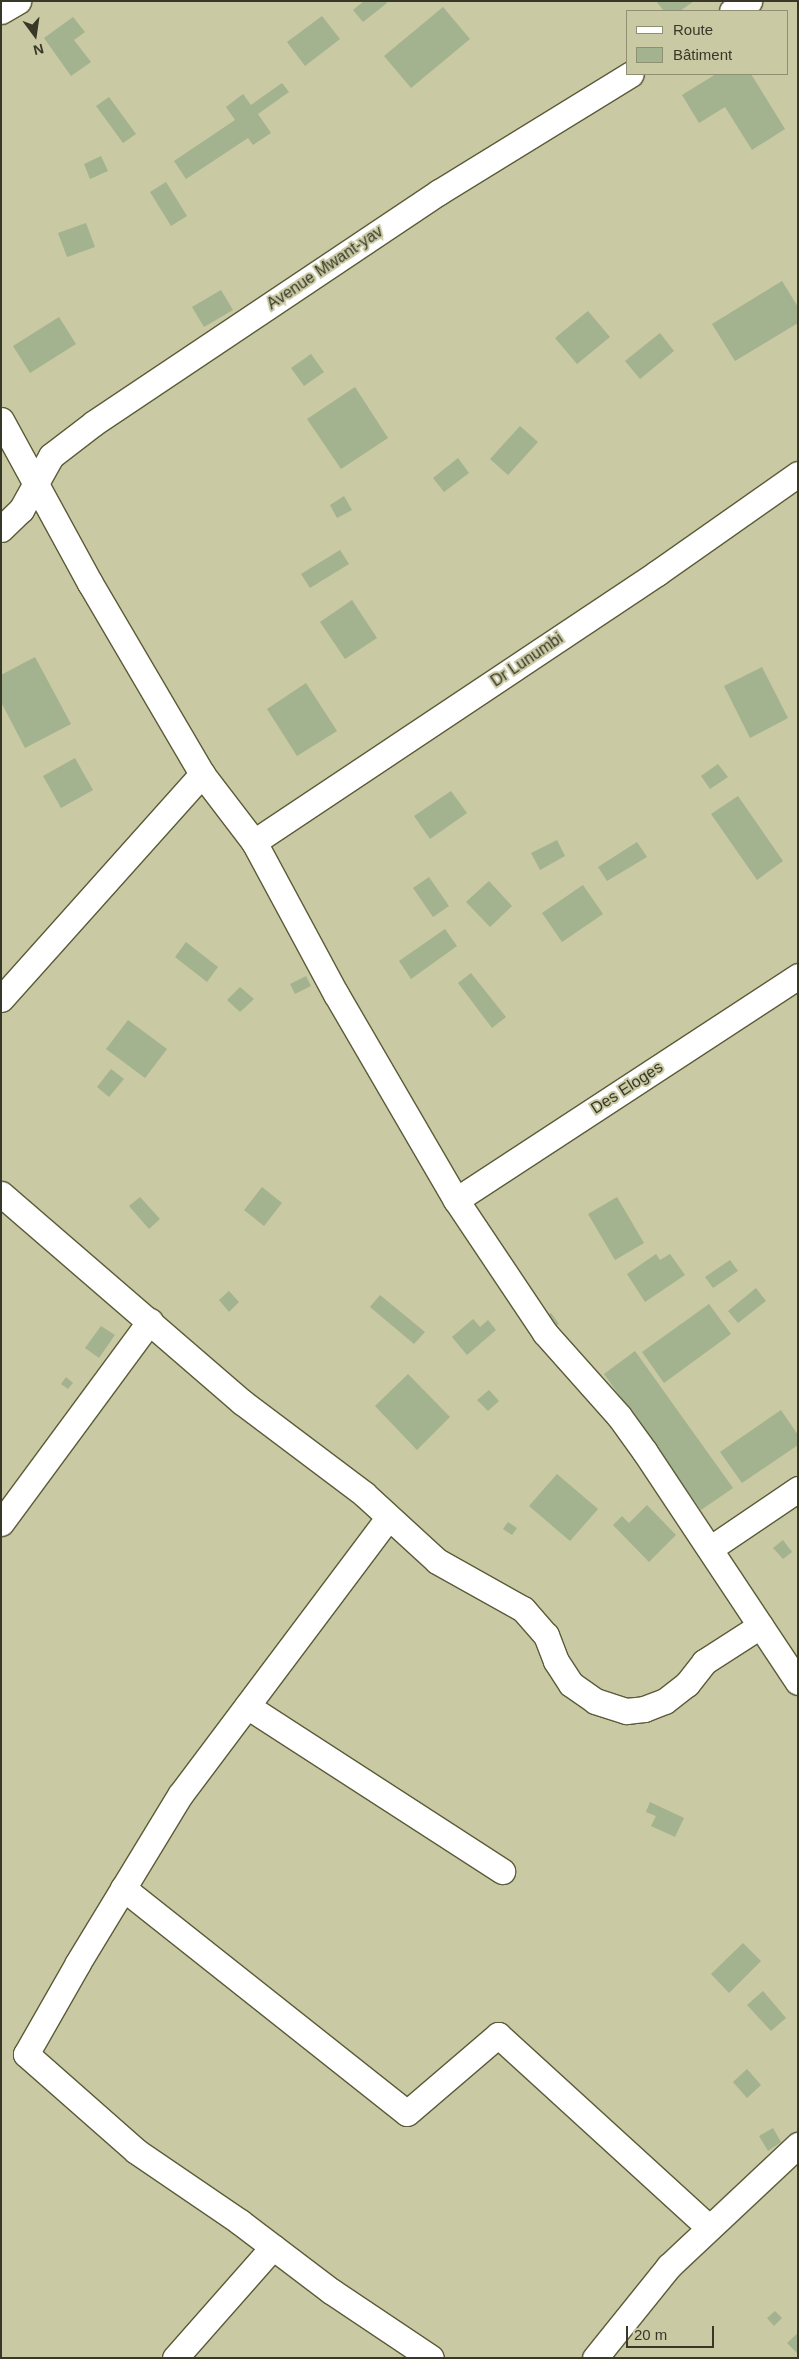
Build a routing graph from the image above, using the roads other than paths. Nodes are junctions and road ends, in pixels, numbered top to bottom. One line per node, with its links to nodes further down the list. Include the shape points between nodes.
1 (18, 1): 4 (street)
2 (749, 1): 3 (street)
3 (734, 10)
4 (1, 12)
5 (629, 75): 8 (street, Avenue Mwant-yav, via 439,192 94,423 51,456)
6 (1, 420): 8 (street)
7 (798, 474): 11 (street, Dr Lunumbi, via 657,573)
8 (36, 482): 9 (street, Avenue Mwant-yav, via 21,510); 10 (street, via 66,541)
9 (1, 529)
10 (202, 774): 11 (street); 13 (street)
11 (254, 842): 15 (street, via 354,1026)
12 (798, 976): 15 (street, Des Eloges)
13 (1, 999)
14 (1, 1194): 16 (street)
15 (456, 1200): 20 (street, via 546,1333 619,1416)
16 (150, 1321): 18 (street, via 242,1402 364,1494); 19 (street)
17 (798, 1489): 20 (street)
18 (388, 1518): 21 (street, via 437,1561 524,1609 546,1635 556,1661 571,1684 594,1701 626,1711 644,1709 665,1701 687,1684 704,1662); 23 (street)
19 (1, 1523)
20 (711, 1548): 21 (street)
21 (760, 1626): 22 (street)
22 (798, 1682)
23 (247, 1706): 24 (street); 25 (street, via 180,1795)
24 (502, 1871)
25 (123, 1888): 27 (street, via 407,2113 498,2035); 28 (street, via 26,2054 136,2151)
26 (798, 2145): 27 (street)
27 (709, 2228): 31 (street, via 669,2266)
28 (273, 2247): 29 (street); 30 (street, via 331,2291)
29 (175, 2358)
30 (431, 2358)
31 (596, 2358)

